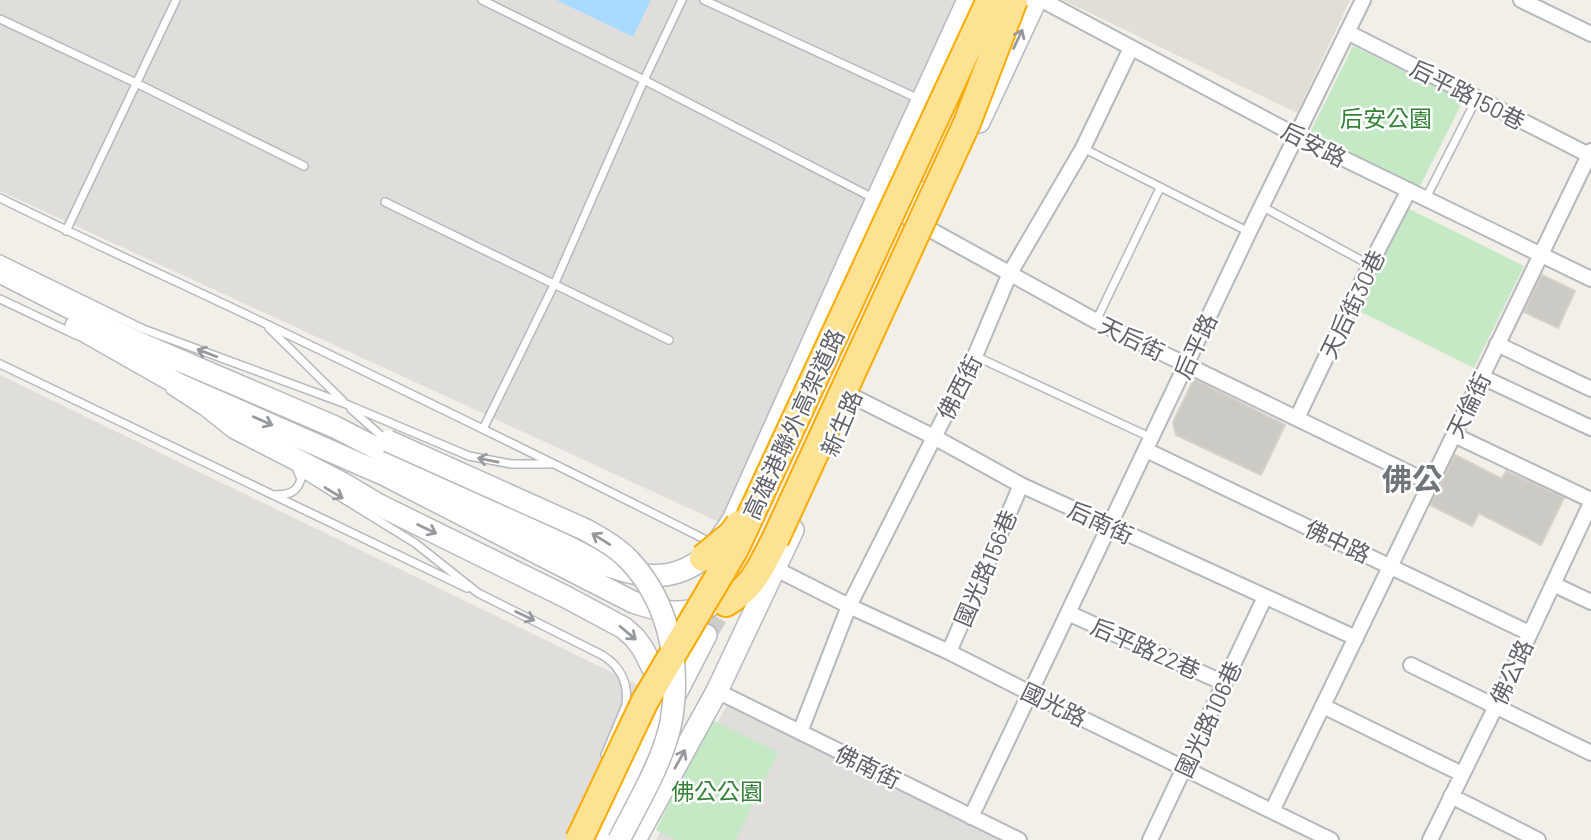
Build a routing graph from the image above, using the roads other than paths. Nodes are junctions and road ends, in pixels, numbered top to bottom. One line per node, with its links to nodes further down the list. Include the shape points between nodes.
1 (176, 0): 19 (lane)
2 (482, 0): 18 (lane)
3 (682, 0): 18 (lane)
4 (704, 0): 21 (lane)
5 (968, 0): 21 (street, 新生路)
6 (978, 0): 74 (highway, bridge, via 740,524)
7 (990, 0): 102 (highway, 高雄港聯外高架道路, bridge, via 735,549 645,701)
8 (1001, 0): 102 (highway, 高雄港聯外高架道路, bridge, via 743,553)
9 (1013, 0): 33 (street, 新生路, via 920,192); 73 (highway, bridge, via 967,123)
10 (1036, 0): 33 (street, 新生路, one-way to 10)
11 (1042, 0): 17 (street, 后安路)
12 (1363, 0): 15 (street, 后平路)
13 (1521, 0): 16 (street)
14 (0, 19): 19 (lane)
15 (1347, 32): 20 (street, 后平路150巷); 23 (street, 后平路)
16 (1591, 34)
17 (1131, 48): 23 (street, 后安路); 24 (street, 佛西街)
18 (644, 80): 33 (lane); 42 (lane)
19 (136, 83): 26 (lane); 34 (lane)
20 (1477, 98): 25 (street, 后平路150巷); 30 (lane)
21 (922, 100): 22 (lane); 33 (street, 新生路)
22 (945, 112)
23 (1297, 136): 28 (street, 后安路); 32 (street, 后平路)
24 (1083, 148): 27 (lane); 40 (street, 佛西街)
25 (1590, 154): 36 (street, 天倫街)
26 (304, 166)
27 (1160, 188): 35 (lane); 45 (lane)
28 (1409, 190): 30 (street, 后安路); 38 (street, 天后街30巷)
29 (0, 198): 34 (lane)
30 (1425, 198): 36 (street, 后安路)
31 (385, 202): 42 (lane)
32 (1263, 207): 35 (street, 后平路); 38 (lane)
33 (903, 214): 40 (street, 天后街); 56 (street, 新生路); 73 (street, 新生路); 74 (street, 新生路, via 861,234 733,520)
34 (66, 231): 46 (lane)
35 (1249, 232): 51 (street, 后平路)
36 (1541, 255): 41 (street, 后安路); 48 (street, 天倫街)
37 (0, 259): 57 (lane, one-way to 37, via 142,328)
38 (1370, 265): 58 (street, 天后街30巷)
39 (0, 272): 59 (street, via 139,343)
40 (1010, 272): 45 (street, 天后街); 49 (street, 佛西街)
41 (1591, 279)
42 (554, 285): 47 (lane); 61 (lane)
43 (0, 287): 54 (street, via 47,309)
44 (0, 299): 53 (lane, via 75,334)
45 (1096, 321): 51 (street, 天后街)
46 (264, 323): 57 (lane); 61 (lane)
47 (669, 340)
48 (1497, 344): 52 (street, 天倫街); 55 (street)
49 (975, 356): 63 (street, 佛西街); 65 (lane)
50 (0, 364): 70 (lane)
51 (1187, 364): 58 (street, 天后街); 65 (street, 后平路)
52 (1482, 377): 60 (street); 62 (street, 天倫街)
53 (154, 380)
54 (171, 385): 67 (lane); 81 (street, one-way to 81, via 386,475 633,602 665,612 690,612); 104 (street, one-way to 104, via 235,428 566,597 635,638 656,675 657,704)
55 (1591, 389)
56 (852, 396): 63 (street, 后南街); 76 (street, 新生路)
57 (346, 404): 64 (lane); 66 (lane, one-way to 57, via 511,464 469,456)
58 (1297, 418): 68 (street, 天后街)
59 (335, 427): 64 (street); 74 (street, via 624,572 670,574)
60 (1591, 428)
61 (483, 429): 66 (lane)
62 (1454, 435): 68 (street, 天倫街); 71 (street)
63 (934, 437): 69 (street, 后南街); 82 (street, 佛西街)
64 (388, 441): 105 (street, one-way to 64, bridge, via 671,723 672,651 667,625 647,583 611,544 586,530)
65 (1149, 444): 72 (street, 后平路); 75 (street, 佛中路)
66 (555, 464): 74 (lane)
67 (297, 470): 70 (lane, via 299,486 288,495); 78 (lane, one-way to 78, via 415,542)
68 (1430, 483): 75 (street, 天倫街)
69 (1021, 485): 72 (street, 后南街); 87 (street, 國光路156巷)
70 (274, 495): 78 (lane)
71 (1591, 502): 77 (street, 佛公路)
72 (1109, 526): 79 (street, 后南街); 83 (street, 后平路)
73 (765, 546): 81 (highway, via 751,584)
74 (709, 552)
75 (1391, 566): 84 (street, 佛中路); 86 (street, 天倫街)
76 (776, 569): 81 (street); 82 (street, 國光路); 90 (street, 新生路)
77 (1553, 584): 80 (street); 84 (street, 佛公路)
78 (478, 593): 96 (lane, one-way to 96, via 601,654 618,668 625,682 626,705)
79 (1265, 597): 86 (street, 后南街); 89 (street, 國光路106巷)
80 (1591, 602)
81 (726, 603)
82 (849, 606): 87 (street, 國光路); 94 (street, 佛西街)
83 (1068, 613): 89 (street, 后平路22巷); 91 (street, 后平路)
84 (1529, 633): 93 (street, 佛公路)
85 (706, 635): 104 (street)
86 (1356, 638): 92 (street, 天倫街)
87 (949, 652): 91 (street, 國光路)
88 (1412, 665): 93 (street)
89 (1224, 683): 97 (street, 國光路106巷)
90 (717, 691): 94 (street, 佛南街); 106 (street, 新生路, one-way to 90)
91 (1030, 693): 97 (street, 國光路); 101 (street, 后平路)
92 (1323, 706): 98 (street); 100 (street, 天倫街)
93 (1496, 706): 95 (street); 98 (street, 佛公路)
94 (800, 732): 101 (street, 佛南街)
95 (1591, 753)
96 (601, 766)
97 (1185, 768): 100 (street, 國光路); 108 (street, 國光路106巷)
98 (1462, 774): 99 (street, 佛公路)
99 (1451, 796): 110 (street, 佛公路); 111 (street)
100 (1272, 811): 109 (street, 國光路)
101 (971, 817): 107 (street, 佛南街)
102 (581, 836): 103 (lane)
103 (570, 840)
104 (599, 840)
105 (619, 840)
106 (635, 840)
107 (1019, 840)
108 (1150, 840)
109 (1331, 840)
110 (1430, 840)
111 (1538, 840)

